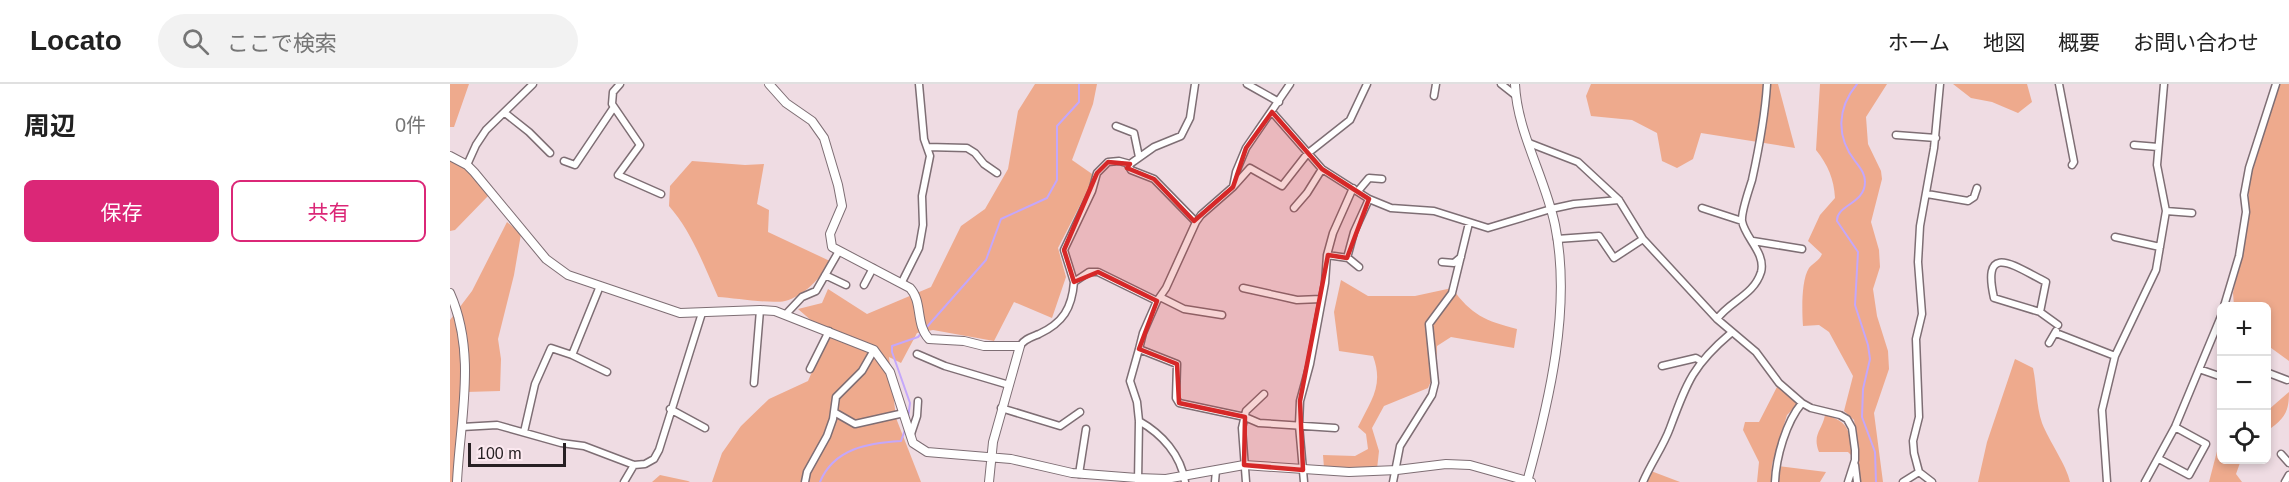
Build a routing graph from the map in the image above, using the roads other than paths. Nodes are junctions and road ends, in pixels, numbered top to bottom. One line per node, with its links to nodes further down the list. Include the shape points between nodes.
1 (532, 84): 22 (street)
2 (620, 84): 20 (street, via 613,92)
3 (769, 84): 62 (street, via 786,104 812,121 824,138 842,206 830,234 832,247)
4 (919, 84): 28 (street)
5 (1195, 84): 33 (street, via 1190,118 1181,136)
6 (1247, 84): 19 (street)
7 (1290, 84): 19 (street)
8 (1367, 84): 31 (street, via 1350,120)
9 (1436, 84): 18 (street)
10 (1501, 84): 17 (street)
11 (1515, 84): 17 (street)
12 (1767, 84): 53 (street, via 1763,126)
13 (1940, 84): 25 (street)
14 (2059, 84): 37 (street)
15 (2164, 84): 29 (street)
16 (2276, 84): 79 (street, via 2245,183 2246,212 2239,256)
17 (1515, 95): 26 (street)
18 (1434, 96)
19 (1279, 102): 21 (street)
20 (614, 107): 34 (street, via 574,167); 44 (street, via 640,145 618,174)
21 (1272, 112): 31 (street); 41 (street, via 1246,148)
22 (505, 113): 30 (street); 36 (street, via 486,130)
23 (1116, 126): 33 (street, via 1134,133)
24 (1896, 135): 25 (street)
25 (1936, 138): 45 (street)
26 (1529, 143): 47 (street, via 1578,162); 50 (street)
27 (2134, 145): 29 (street)
28 (927, 147): 39 (street, via 967,148); 70 (street, via 930,156 922,196 919,248)
29 (2158, 147): 51 (street, via 2157,165)
30 (550, 153)
31 (1307, 154): 38 (street); 41 (street, via 1282,186 1250,168)
32 (450, 156): 36 (street)
33 (1139, 157): 35 (street)
34 (564, 161)
35 (1130, 164): 54 (street, via 1131,170 1154,180); 71 (street, via 1108,162 1097,173 1064,250)
36 (466, 165): 74 (street, via 554,266)
37 (2072, 165)
38 (1322, 169): 43 (street); 48 (street)
39 (997, 174)
40 (1382, 179): 43 (street, via 1369,178)
41 (1233, 187): 54 (street)
42 (1977, 188): 45 (street, via 1968,201)
43 (1356, 190): 46 (street); 63 (street, via 1333,233)
44 (661, 194)
45 (1927, 194): 135 (street, via 1918,262 1922,314 1916,339 1919,417 1913,441)
46 (1369, 199): 55 (street, via 1391,208 1434,211); 65 (street)
47 (1619, 200): 50 (street); 58 (street)
48 (1294, 208)
49 (1702, 208): 53 (street)
50 (1551, 209): 55 (street, via 1488,228); 57 (street)
51 (2166, 211): 52 (street); 60 (street)
52 (2192, 213)
53 (1742, 221): 59 (street)
54 (1196, 222): 77 (street)
55 (1469, 224): 64 (street)
56 (2115, 237): 60 (street)
57 (1557, 239): 58 (street, via 1599,236 1614,258); 149 (street, via 1558,347)
58 (1643, 239): 85 (street)
59 (1753, 241): 61 (street); 85 (street, via 1762,266 1760,274 1752,290)
60 (2160, 247): 96 (street, via 2152,282)
61 (1802, 249)
62 (839, 251): 68 (street); 69 (street)
63 (1327, 255): 65 (street); 78 (street)
64 (1462, 257): 66 (street, via 1454,263); 134 (street, via 1452,293 1429,324 1435,383 1432,395 1400,446)
65 (1347, 258): 67 (street)
66 (1442, 262)
67 (1359, 267)
68 (873, 268): 70 (street); 73 (street)
69 (825, 275): 72 (street); 83 (street, via 816,291 802,297)
70 (902, 282): 91 (street, via 914,292 921,328 928,338 984,346)
71 (1074, 282): 77 (street, via 1098,272); 91 (street, via 1062,319)
72 (846, 285)
73 (864, 285)
74 (600, 286): 82 (street, via 670,310); 94 (street)
75 (1243, 288): 78 (street, via 1297,300)
76 (450, 293): 118 (street, via 464,350 466,392)
77 (1159, 299): 84 (street, via 1184,309); 92 (street)
78 (1322, 299): 117 (street, via 1300,401)
79 (2225, 302)
80 (760, 310): 82 (street); 83 (street); 105 (street)
81 (2040, 312): 81 (street, via 1994,298 1989,278 1997,262 2005,262 2046,282); 89 (street, via 2059,323)
82 (702, 313): 111 (street)
83 (786, 314): 87 (street)
84 (1222, 315)
85 (1717, 319): 88 (street)
86 (2217, 326): 100 (street)
87 (829, 331): 93 (street); 99 (street)
88 (1731, 333): 97 (street); 109 (street, via 1756,352 1779,383)
89 (2056, 333): 90 (street); 96 (street)
90 (2049, 343)
91 (1020, 346): 106 (street)
92 (1139, 349): 115 (street, via 1177,364 1179,403); 116 (street, via 1130,381)
93 (874, 350): 112 (street, via 862,370 836,397); 114 (street, via 890,372)
94 (572, 354): 101 (street); 124 (street, via 551,348 536,384)
95 (917, 354): 106 (street)
96 (2115, 356): 156 (street, via 2102,410)
97 (1701, 360): 98 (street); 150 (street)
98 (1662, 366)
99 (810, 369)
100 (2199, 369): 103 (street); 119 (street)
101 (607, 372)
102 (2271, 374): 104 (street)
103 (2217, 375)
104 (2286, 380)
105 (754, 383)
106 (1009, 385): 110 (street)
107 (1264, 394): 115 (street, via 1246,411)
108 (918, 401): 123 (street, via 917,416)
109 (1802, 403): 128 (street, via 1846,419 1852,428); 151 (street, via 1790,418 1775,467)
110 (1001, 408): 113 (street, via 1060,426); 126 (street)
111 (670, 409): 120 (street); 130 (street, via 654,459)
112 (834, 412): 114 (street, via 855,424); 143 (street)
113 (1080, 412)
114 (905, 415): 123 (street)
115 (1245, 417): 117 (street, via 1279,426); 131 (street)
116 (1139, 421): 139 (street, via 1165,440); 140 (street)
117 (1299, 425): 121 (street); 133 (street)
118 (462, 427): 124 (street, via 497,425); 141 (street)
119 (2175, 427): 127 (street); 127 (street, via 2206,444 2189,475)
120 (705, 428)
121 (1335, 428)
122 (1086, 429): 136 (street)
123 (910, 430): 126 (street, via 914,443 927,452)
124 (524, 432): 130 (street, via 584,446)
125 (2281, 454): 129 (street)
126 (990, 458): 136 (street); 144 (street)
127 (2159, 459): 157 (street)
128 (1855, 460): 152 (street); 153 (street)
129 (2289, 463)
130 (634, 465): 142 (street)
131 (1244, 465): 132 (street); 133 (street); 146 (street)
132 (1216, 470): 139 (street); 145 (street)
133 (1303, 470): 134 (street); 147 (street)
134 (1397, 470): 148 (street); 149 (street, via 1458,464)
135 (1919, 472): 154 (street); 155 (street)
136 (1079, 474): 138 (street)
137 (2289, 475): 158 (street)
138 (1099, 479): 140 (street)
139 (1185, 479): 140 (street)
140 (1138, 480)
141 (457, 482)
142 (624, 482)
143 (805, 482)
144 (989, 482)
145 (1215, 482)
146 (1246, 482)
147 (1304, 482)
148 (1393, 482)
149 (1529, 482)
150 (1643, 482)
151 (1775, 482)
152 (1848, 482)
153 (1857, 482)
154 (1903, 482)
155 (1932, 482)
156 (2107, 482)
157 (2145, 482)
158 (2285, 482)

